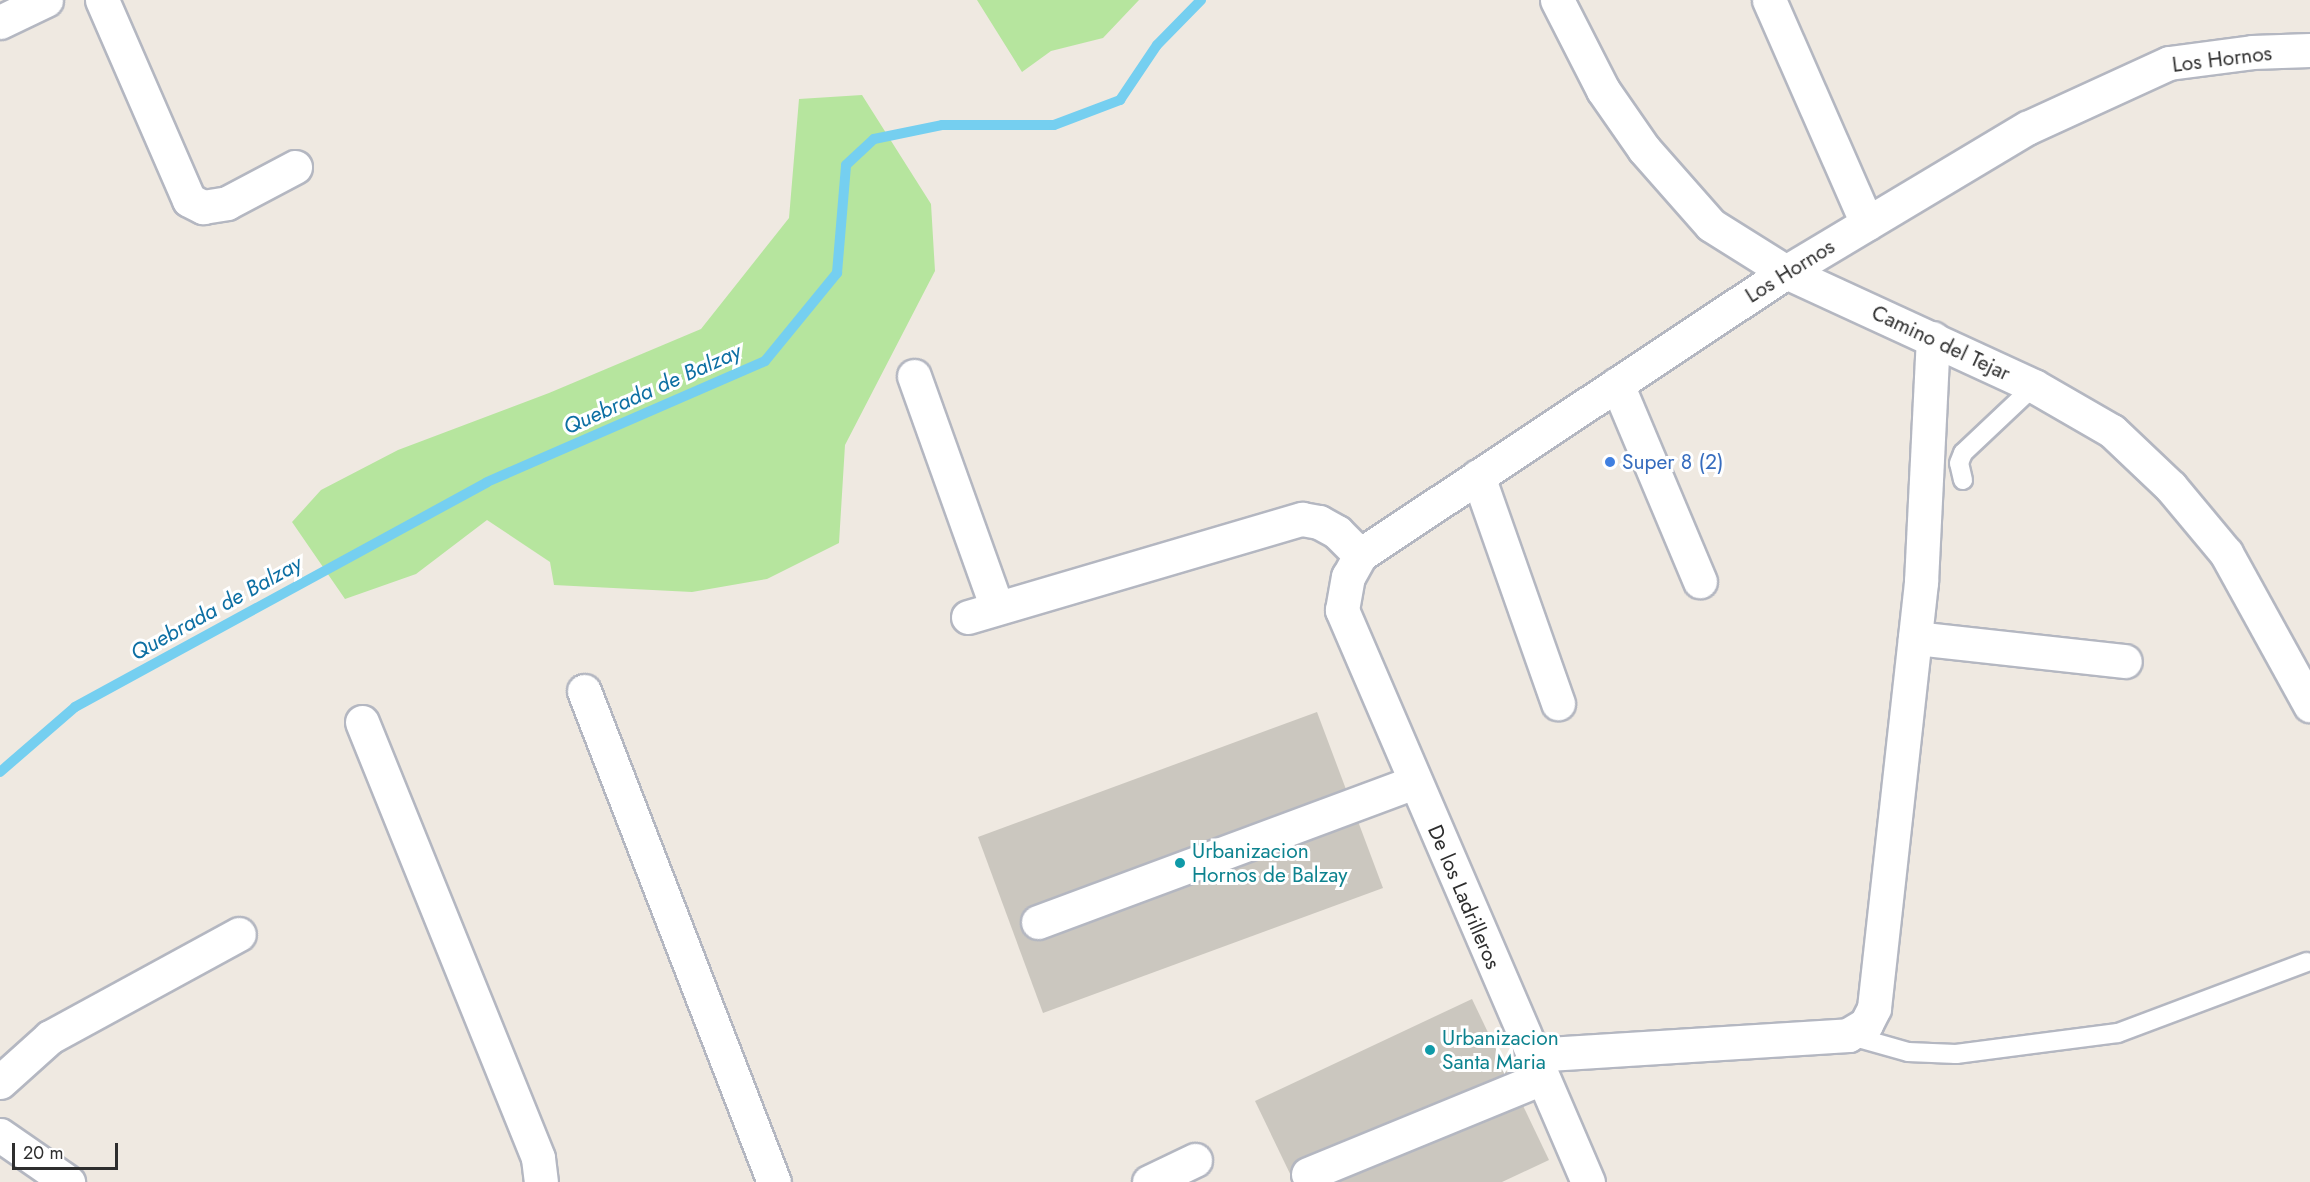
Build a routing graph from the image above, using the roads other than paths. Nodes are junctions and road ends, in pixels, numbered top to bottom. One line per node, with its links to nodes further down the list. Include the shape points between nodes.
1 (46, 0): 5 (street)
2 (102, 0): 7 (street, via 189,200 203,207 226,203)
3 (1557, 0): 9 (street, Camino del Tejar, via 1603,90 1644,149 1711,225)
4 (1768, 0): 8 (street)
5 (0, 21)
6 (2310, 50): 8 (street, Los Hornos, via 2252,52 2169,63 2027,128)
7 (295, 167)
8 (1867, 223): 9 (street, Los Hornos)
9 (1786, 272): 10 (street, Camino del Tejar); 12 (street, Los Hornos)
10 (1933, 338): 13 (street, Camino del Tejar); 18 (street)
11 (914, 376): 16 (street, via 982,612 1302,519 1319,522 1337,532)
12 (1617, 384): 14 (street, Los Hornos); 17 (street)
13 (2034, 386): 15 (lane, via 1963,453 1959,463); 22 (street, Camino del Tejar, via 2112,431 2171,487 2226,553)
14 (1478, 476): 16 (street, Los Hornos); 21 (street)
15 (1963, 480)
16 (1360, 555): 24 (street, De los Ladrilleros, via 1348,577 1342,610)
17 (1700, 581)
18 (1915, 638): 19 (street); 28 (street, via 1874,1008 1866,1024)
19 (2125, 661)
20 (584, 691): 36 (street)
21 (1558, 703)
22 (2310, 705)
23 (362, 722): 35 (street, via 538,1158)
24 (1415, 782): 25 (street); 29 (street, De los Ladrilleros)
25 (1038, 922)
26 (239, 934): 30 (street, via 51,1037)
27 (2307, 962): 28 (lane, via 2118,1033 1956,1054 1908,1052)
28 (1848, 1035): 29 (street)
29 (1537, 1067): 33 (street); 38 (street, De los Ladrilleros)
30 (0, 1082)
31 (0, 1135): 34 (street)
32 (1195, 1160): 37 (street)
33 (1308, 1174)
34 (68, 1182)
35 (541, 1182)
36 (774, 1182)
37 (1149, 1182)
38 (1588, 1182)

